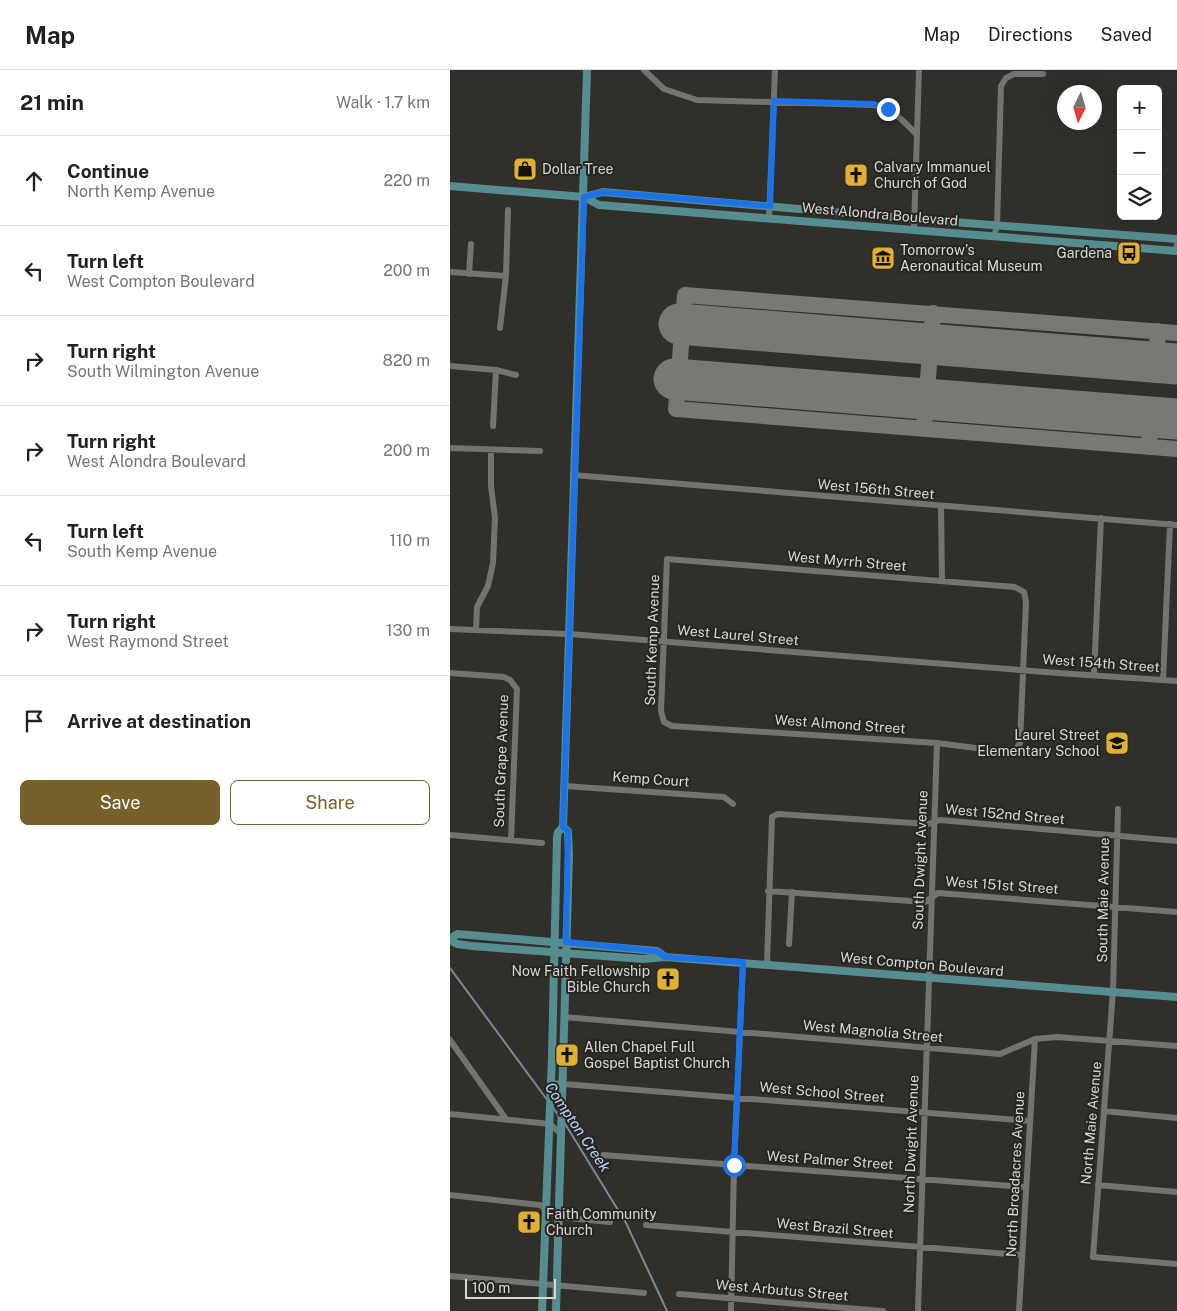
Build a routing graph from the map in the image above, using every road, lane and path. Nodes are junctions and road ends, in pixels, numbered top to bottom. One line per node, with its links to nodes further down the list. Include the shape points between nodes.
1 (587, 70): 9 (main road)
2 (644, 70): 6 (street, via 664,89 680,96 697,100)
3 (775, 70): 6 (street)
4 (919, 70): 7 (street)
5 (1043, 74): 14 (street, via 1014,74 1001,86)
6 (774, 101): 7 (street, via 874,104 901,118); 10 (street)
7 (916, 134): 13 (street)
8 (450, 186): 9 (main road, West Alondra Boulevard)
9 (584, 197): 10 (main road, West Alondra Boulevard, via 603,192); 12 (main road, West Alondra Boulevard, via 599,205); 32 (main road)
10 (770, 206): 12 (street); 13 (main road, West Alondra Boulevard)
11 (508, 210): 23 (street)
12 (769, 218): 15 (main road, West Alondra Boulevard)
13 (914, 220): 14 (main road, West Alondra Boulevard); 15 (street)
14 (997, 226): 16 (street); 17 (main road, West Alondra Boulevard)
15 (914, 229): 16 (main road, West Alondra Boulevard)
16 (994, 236): 20 (main road, West Alondra Boulevard)
17 (1177, 239)
18 (471, 244): 22 (street)
19 (1177, 244): 20 (street)
20 (1177, 251)
21 (450, 272): 22 (street)
22 (468, 274): 23 (street)
23 (506, 276): 24 (street)
24 (500, 328)
25 (450, 366): 26 (street)
26 (496, 370): 27 (street); 28 (street)
27 (516, 375)
28 (493, 426)
29 (450, 448): 30 (street)
30 (491, 450): 31 (street); 40 (street, via 495,518 492,564 488,586 477,607)
31 (540, 451)
32 (574, 475): 33 (street, West 156th Street); 41 (main road)
33 (941, 507): 34 (street, West 156th Street); 38 (street)
34 (1101, 518): 35 (street, West 156th Street); 45 (street)
35 (1170, 524): 36 (street, West 156th Street); 46 (street)
36 (1177, 525)
37 (667, 559): 38 (street, West Myrrh Street); 42 (street, South Kemp Avenue)
38 (942, 581): 43 (street, West Myrrh Street, via 1015,587 1024,592)
39 (450, 629): 40 (street, West Laurel Street)
40 (476, 629): 41 (street, West Laurel Street)
41 (569, 634): 42 (street, West Laurel Street); 50 (main road)
42 (663, 642): 43 (street, West Laurel Street); 48 (street, South Kemp Avenue, via 661,712)
43 (1023, 670): 45 (street, West 154th Street); 49 (street, West Almond Street, via 1020,743 1015,751)
44 (450, 673): 57 (street, South Grape Avenue, via 497,676 516,681 518,699)
45 (1094, 675): 46 (street, West 154th Street)
46 (1163, 680): 47 (street, West 154th Street)
47 (1177, 681)
48 (664, 722): 49 (street, West Almond Street, via 672,726)
49 (937, 743): 53 (street, South Dwight Avenue)
50 (564, 786): 51 (street, Kemp Court, via 724,797); 54 (main road)
51 (733, 804)
52 (1118, 809): 56 (street, South Maie Avenue)
53 (934, 822): 56 (street, West 152nd Street); 60 (street, West 152nd Street, via 778,814 772,817); 62 (street, South Dwight Avenue)
54 (563, 827): 66 (main road, via 557,838); 67 (main road, via 568,831 569,855)
55 (450, 835): 57 (street)
56 (1116, 836): 58 (street, West 152nd Street); 63 (street, South Maie Avenue)
57 (511, 840): 59 (street)
58 (1177, 841)
59 (542, 843)
60 (768, 891): 61 (street, West 151st Street); 73 (street)
61 (792, 892): 62 (street, West 151st Street, via 925,902); 68 (street)
62 (932, 897): 63 (street, West 151st Street, via 938,893); 74 (street, South Dwight Avenue)
63 (1115, 907): 64 (street, West 151st Street); 75 (street, South Maie Avenue)
64 (1177, 912)
65 (450, 939): 66 (main road, West Compton Boulevard, via 457,934); 69 (main road, West Compton Boulevard, via 465,945)
66 (555, 942): 67 (main road, West Compton Boulevard); 69 (main road)
67 (566, 942): 70 (main road); 71 (main road, West Compton Boulevard, via 657,951)
68 (790, 944)
69 (555, 952): 70 (main road, West Compton Boulevard); 85 (main road)
70 (566, 953): 71 (main road, West Compton Boulevard, via 642,959); 77 (main road)
71 (665, 957): 72 (main road, West Compton Boulevard)
72 (743, 962): 73 (main road, West Compton Boulevard); 78 (street)
73 (767, 964): 74 (main road, West Compton Boulevard)
74 (928, 978): 75 (main road, West Compton Boulevard); 83 (street, North Dwight Avenue)
75 (1113, 991): 76 (main road, West Compton Boulevard); 81 (street, North Maie Avenue)
76 (1177, 996)
77 (564, 1018): 78 (street, West Magnolia Street); 84 (main road)
78 (740, 1031): 83 (street, West Magnolia Street); 86 (street)
79 (1035, 1039): 81 (street, West Magnolia Street); 83 (street, West Magnolia Street, via 1000,1054); 92 (street, North Broadacres Avenue)
80 (450, 1040): 91 (street)
81 (1110, 1040): 82 (street, West Magnolia Street); 87 (street, North Maie Avenue)
82 (1177, 1046)
83 (926, 1048): 88 (street, North Dwight Avenue)
84 (562, 1084): 85 (street, West School Street); 86 (street, West School Street); 94 (main road)
85 (551, 1085): 93 (main road)
86 (737, 1097): 88 (street, West School Street); 96 (street)
87 (1104, 1111): 90 (street); 98 (street, North Maie Avenue)
88 (925, 1113): 92 (street, West School Street); 97 (street, North Dwight Avenue)
89 (450, 1114): 91 (street)
90 (1177, 1118)
91 (506, 1119): 93 (street)
92 (1030, 1121): 99 (street, North Broadacres Avenue)
93 (550, 1124): 94 (street); 102 (main road)
94 (560, 1133): 103 (main road)
95 (603, 1155): 96 (street, West Palmer Street)
96 (734, 1165): 97 (street, West Palmer Street); 106 (street)
97 (923, 1179): 99 (street, West Palmer Street); 107 (street, North Dwight Avenue)
98 (1098, 1185): 100 (street); 109 (street, North Maie Avenue, via 1093,1257)
99 (1026, 1187): 108 (street, North Broadacres Avenue)
100 (1177, 1192)
101 (450, 1195): 102 (street)
102 (546, 1208): 103 (street); 111 (main road)
103 (558, 1217): 104 (street); 112 (main road)
104 (610, 1222)
105 (646, 1225): 106 (street, West Brazil Street)
106 (732, 1232): 107 (street, West Brazil Street); 115 (street)
107 (920, 1247): 108 (street, West Brazil Street); 120 (street, North Dwight Avenue)
108 (1022, 1255): 121 (street, North Broadacres Avenue)
109 (1177, 1264)
110 (450, 1276): 111 (street)
111 (543, 1284): 112 (street); 116 (main road)
112 (556, 1285): 113 (street); 117 (main road)
113 (644, 1293)
114 (679, 1294): 115 (street, West Arbutus Street)
115 (732, 1299): 118 (street); 119 (street, West Arbutus Street)
116 (542, 1311)
117 (556, 1311)
118 (731, 1311)
119 (883, 1311)
120 (918, 1311)
121 (1019, 1311)

